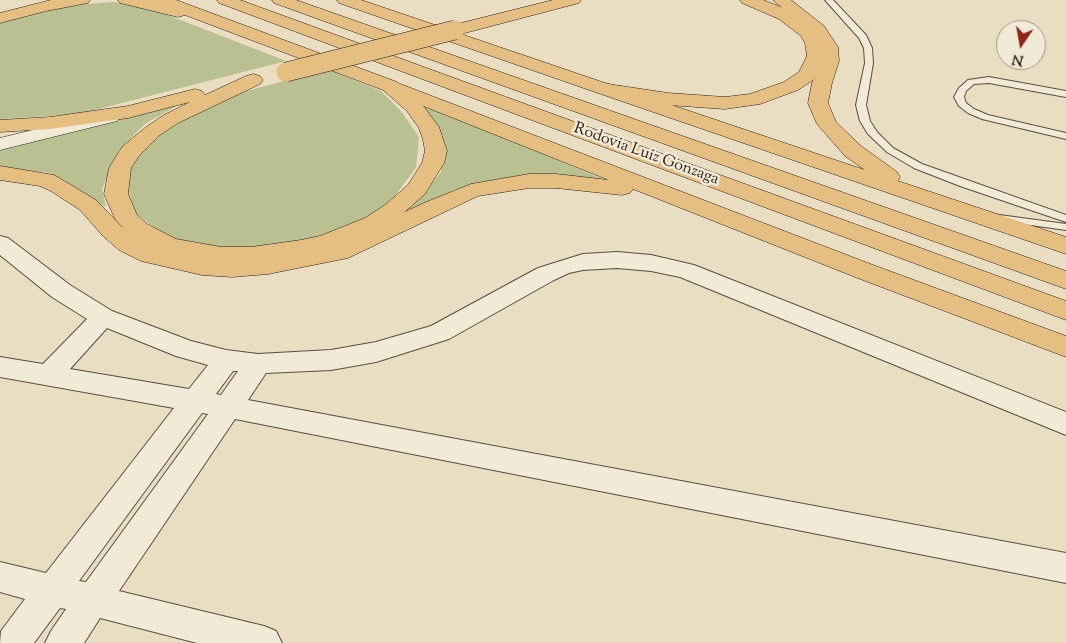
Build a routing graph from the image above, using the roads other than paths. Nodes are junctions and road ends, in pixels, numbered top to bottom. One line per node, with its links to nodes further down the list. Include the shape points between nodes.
1 (18, 0): 14 (main road)
2 (82, 0): 16 (main road)
3 (126, 0): 18 (main road)
4 (161, 0): 18 (main road)
5 (225, 0): 36 (main road, Rodovia Luiz Gonzaga)
6 (280, 0): 35 (main road, Rodovia Luiz Gonzaga)
7 (345, 0): 15 (main road)
8 (362, 0): 15 (main road)
9 (532, 0): 17 (main road)
10 (573, 0): 17 (main road)
11 (748, 0): 21 (main road, via 785,15 808,33 814,43 816,56 813,66 806,76 791,86 753,100 725,102 668,99)
12 (781, 0): 28 (main road, via 818,30 829,47 830,62 818,103 826,124 853,151)
13 (829, 0): 31 (lane, via 863,36 868,48 869,63 861,105 873,134 890,150 918,166)
14 (0, 10)
15 (386, 14): 21 (main road)
16 (0, 18)
17 (496, 20): 19 (main road, bridge)
18 (250, 34): 20 (main road)
19 (253, 80): 20 (main road, via 171,119 130,152 120,168 116,194 127,219 138,229 170,246 221,255 251,255 327,242 374,223 418,189 436,152 422,116); 23 (main road)
20 (390, 86): 29 (main road)
21 (606, 89): 28 (main road)
22 (1066, 94): 25 (lane, via 989,80 971,82 959,97 971,111 985,117)
23 (128, 112): 24 (main road); 26 (main road)
24 (0, 126)
25 (1066, 136)
26 (0, 144)
27 (0, 173): 29 (main road, via 46,180 60,186 88,205 128,244 150,255 202,267 232,269 268,266 339,252 461,195 509,184 529,181 586,183)
28 (918, 196): 30 (main road)
29 (678, 199): 38 (main road)
30 (981, 218): 32 (lane, via 1017,219); 34 (main road)
31 (1066, 219)
32 (1066, 228)
33 (0, 243): 37 (street, via 61,291)
34 (1066, 246)
35 (1066, 280)
36 (1066, 311)
37 (103, 317): 39 (street, via 185,349); 42 (street)
38 (1066, 347)
39 (226, 360): 40 (street); 43 (street)
40 (258, 364): 44 (street); 45 (street, via 330,360 376,352 440,333 553,271 583,262 617,260 686,270)
41 (0, 367): 42 (street)
42 (50, 374): 43 (street)
43 (196, 401): 44 (street); 48 (street)
44 (227, 408): 46 (street); 49 (street)
45 (1066, 424)
46 (1066, 568)
47 (0, 578): 48 (street)
48 (53, 590): 49 (street); 50 (street)
49 (93, 600): 51 (street); 52 (street)
50 (13, 643)
51 (62, 643)
52 (264, 643)

